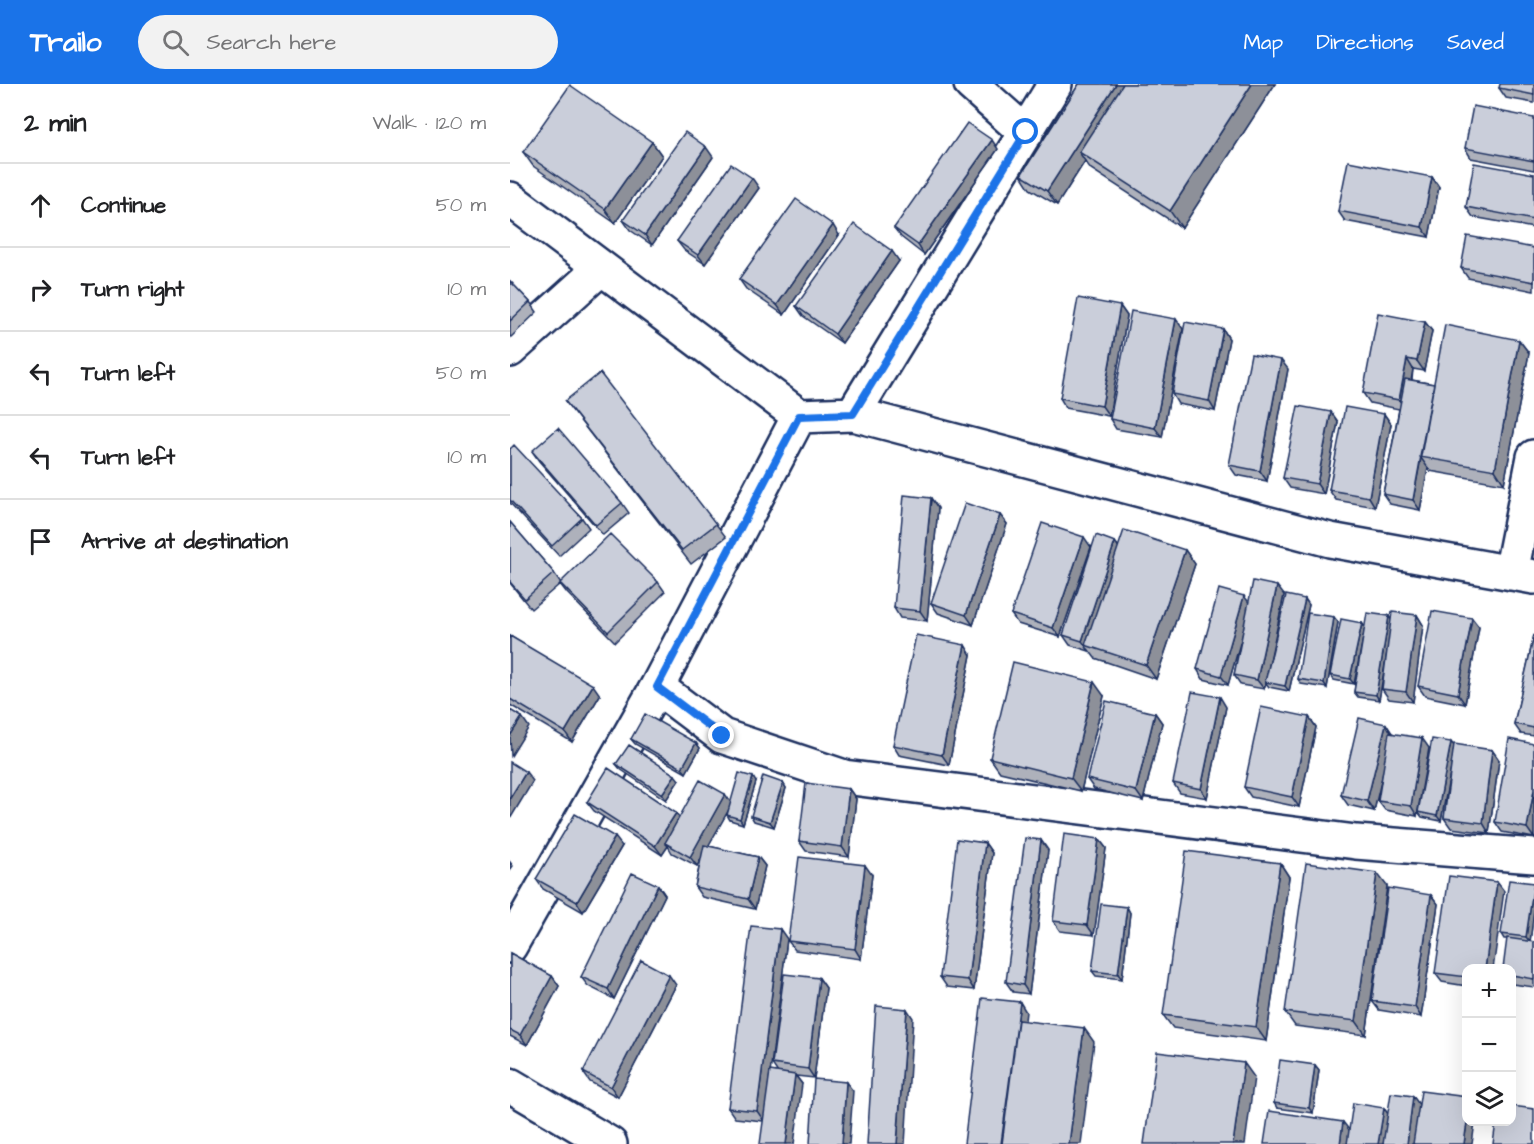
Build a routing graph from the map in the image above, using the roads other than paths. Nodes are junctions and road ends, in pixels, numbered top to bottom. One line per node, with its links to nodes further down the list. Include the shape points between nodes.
1 (971, 84): 3 (street)
2 (1055, 84): 3 (street)
3 (1026, 132): 7 (street)
4 (510, 199): 5 (street)
5 (600, 268): 6 (street); 8 (street)
6 (510, 350)
7 (853, 414): 8 (street); 10 (street, via 1330,540)
8 (799, 416): 11 (street)
9 (1534, 458): 10 (street)
10 (1523, 575)
11 (657, 687): 12 (street, via 722,736 844,777 1356,842); 13 (street)
12 (1534, 856)
13 (510, 946)
14 (510, 1085): 15 (street)
15 (610, 1144)

